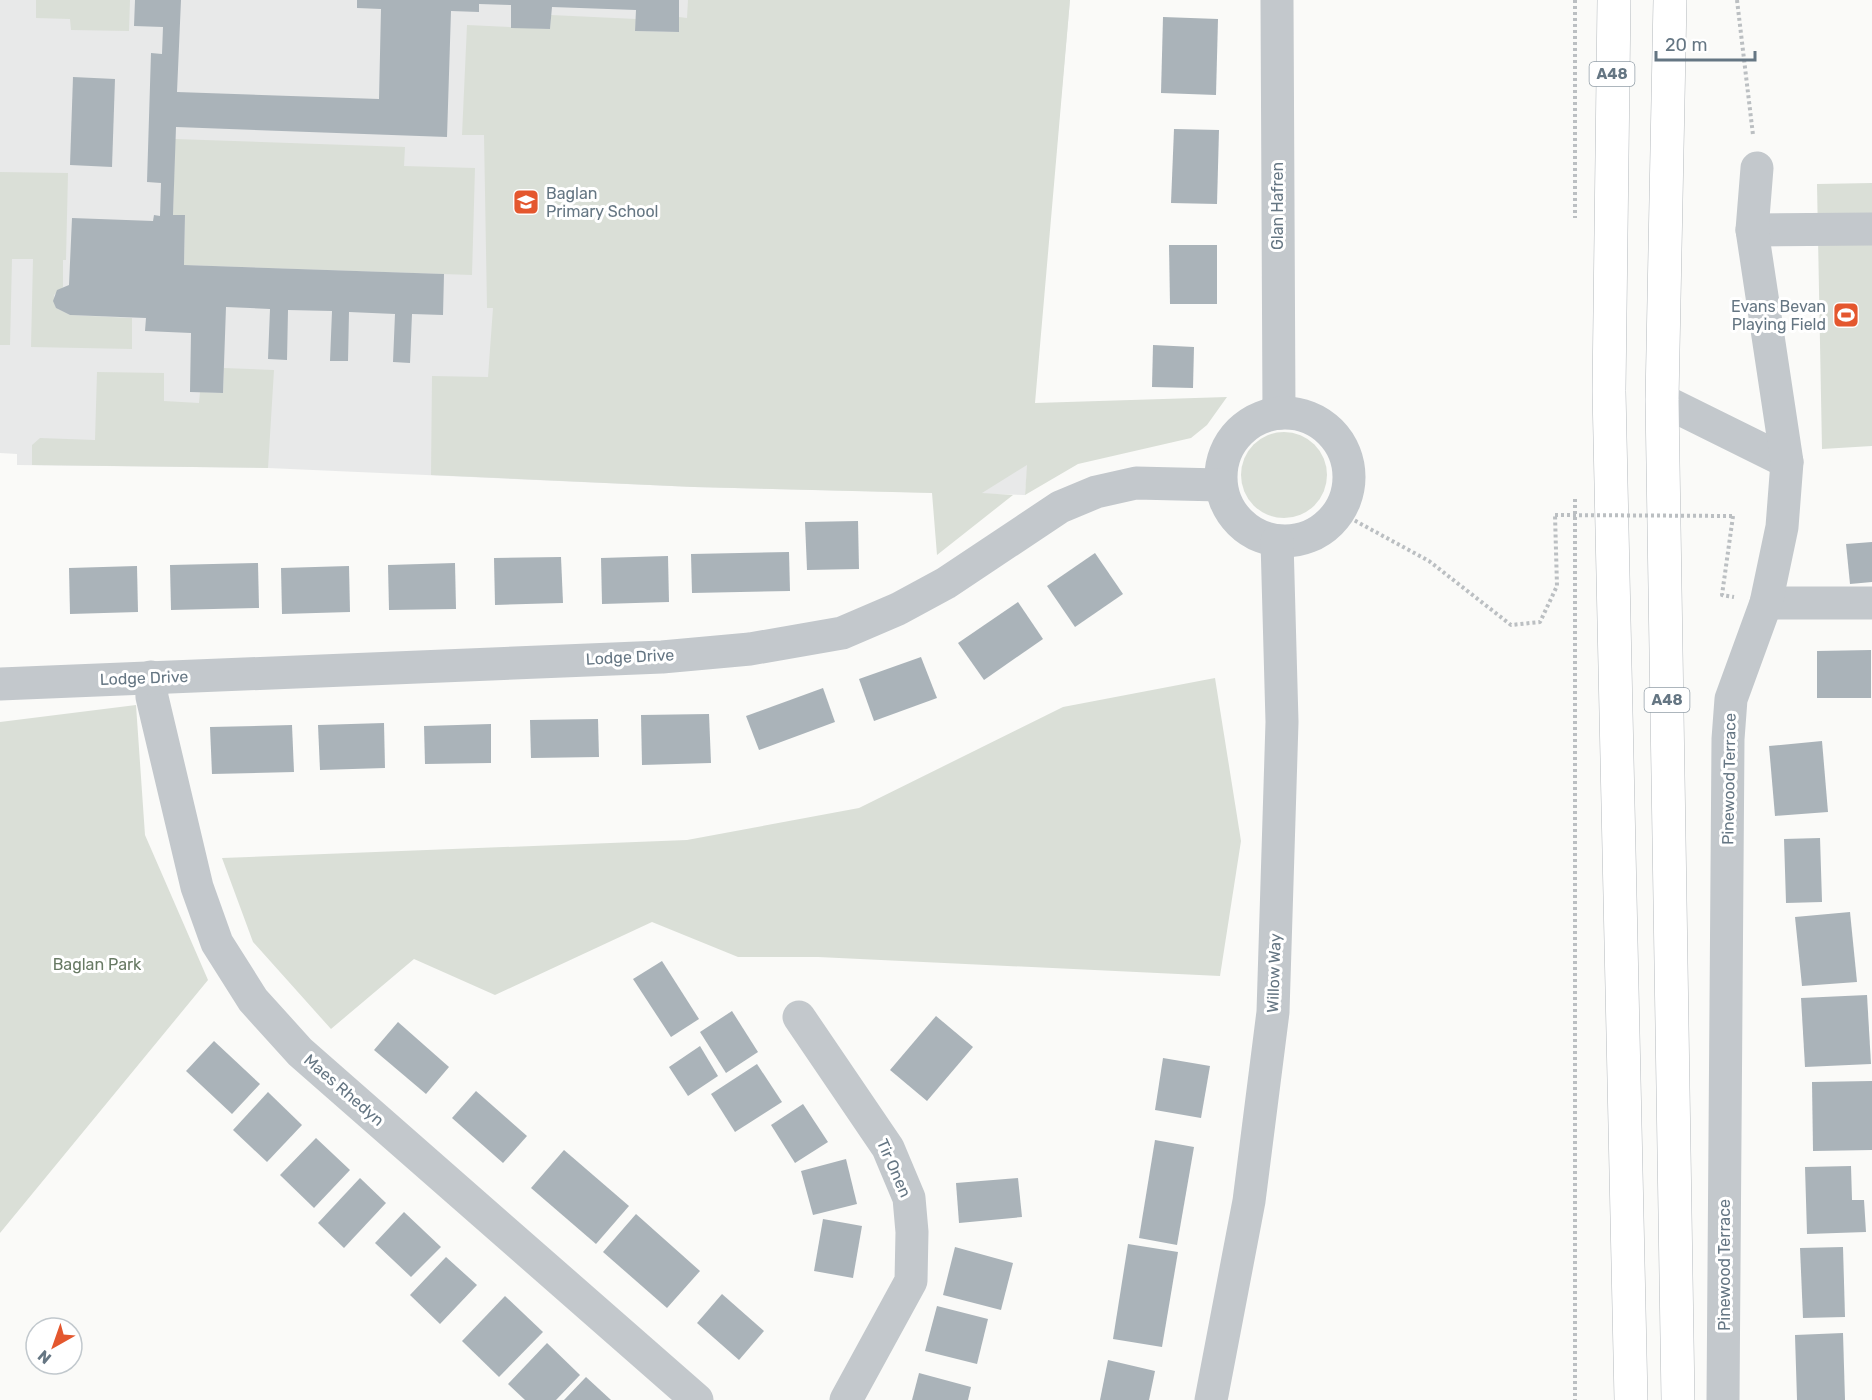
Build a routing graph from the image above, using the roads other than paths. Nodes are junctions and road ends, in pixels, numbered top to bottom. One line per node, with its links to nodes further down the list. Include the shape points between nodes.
1 (1276, 0): 8 (street, Glan Hafren)
2 (1614, 0): 20 (main road, A48, via 1609,391)
3 (1670, 0): 7 (main road, A48)
4 (1757, 168): 6 (street, Pinewood Terrace)
5 (1872, 229): 6 (street)
6 (1752, 230): 9 (street, Pinewood Terrace)
7 (1662, 400): 9 (street); 21 (main road, A48)
8 (1279, 412): 10 (street, via 1259,417 1241,429 1228,445 1221,464); 11 (street, via 1299,414 1334,435 1349,472 1347,493 1328,525 1299,540)
9 (1787, 462): 12 (street, Pinewood Terrace, via 1782,527)
10 (1220, 485): 11 (street, via 1239,522 1257,535); 14 (street, Lodge Drive, via 1136,483 1096,492 1060,507 946,584 842,633 750,649 663,657)
11 (1277, 541): 19 (street, Willow Way, via 1282,722 1273,1012 1249,1201)
12 (1766, 603): 13 (street); 22 (street, Pinewood Terrace, via 1731,699 1728,740)
13 (1872, 603)
14 (151, 677): 15 (street, Lodge Drive); 17 (street, Maes Rhedyn, via 152,697 197,887 218,943 253,1000 300,1052)
15 (0, 684)
16 (799, 1017): 18 (street, Tir Onen, via 888,1148 909,1198 911,1281)
17 (697, 1400)
18 (846, 1400)
19 (1211, 1400)
20 (1631, 1400)
21 (1678, 1400)
22 (1723, 1400)

